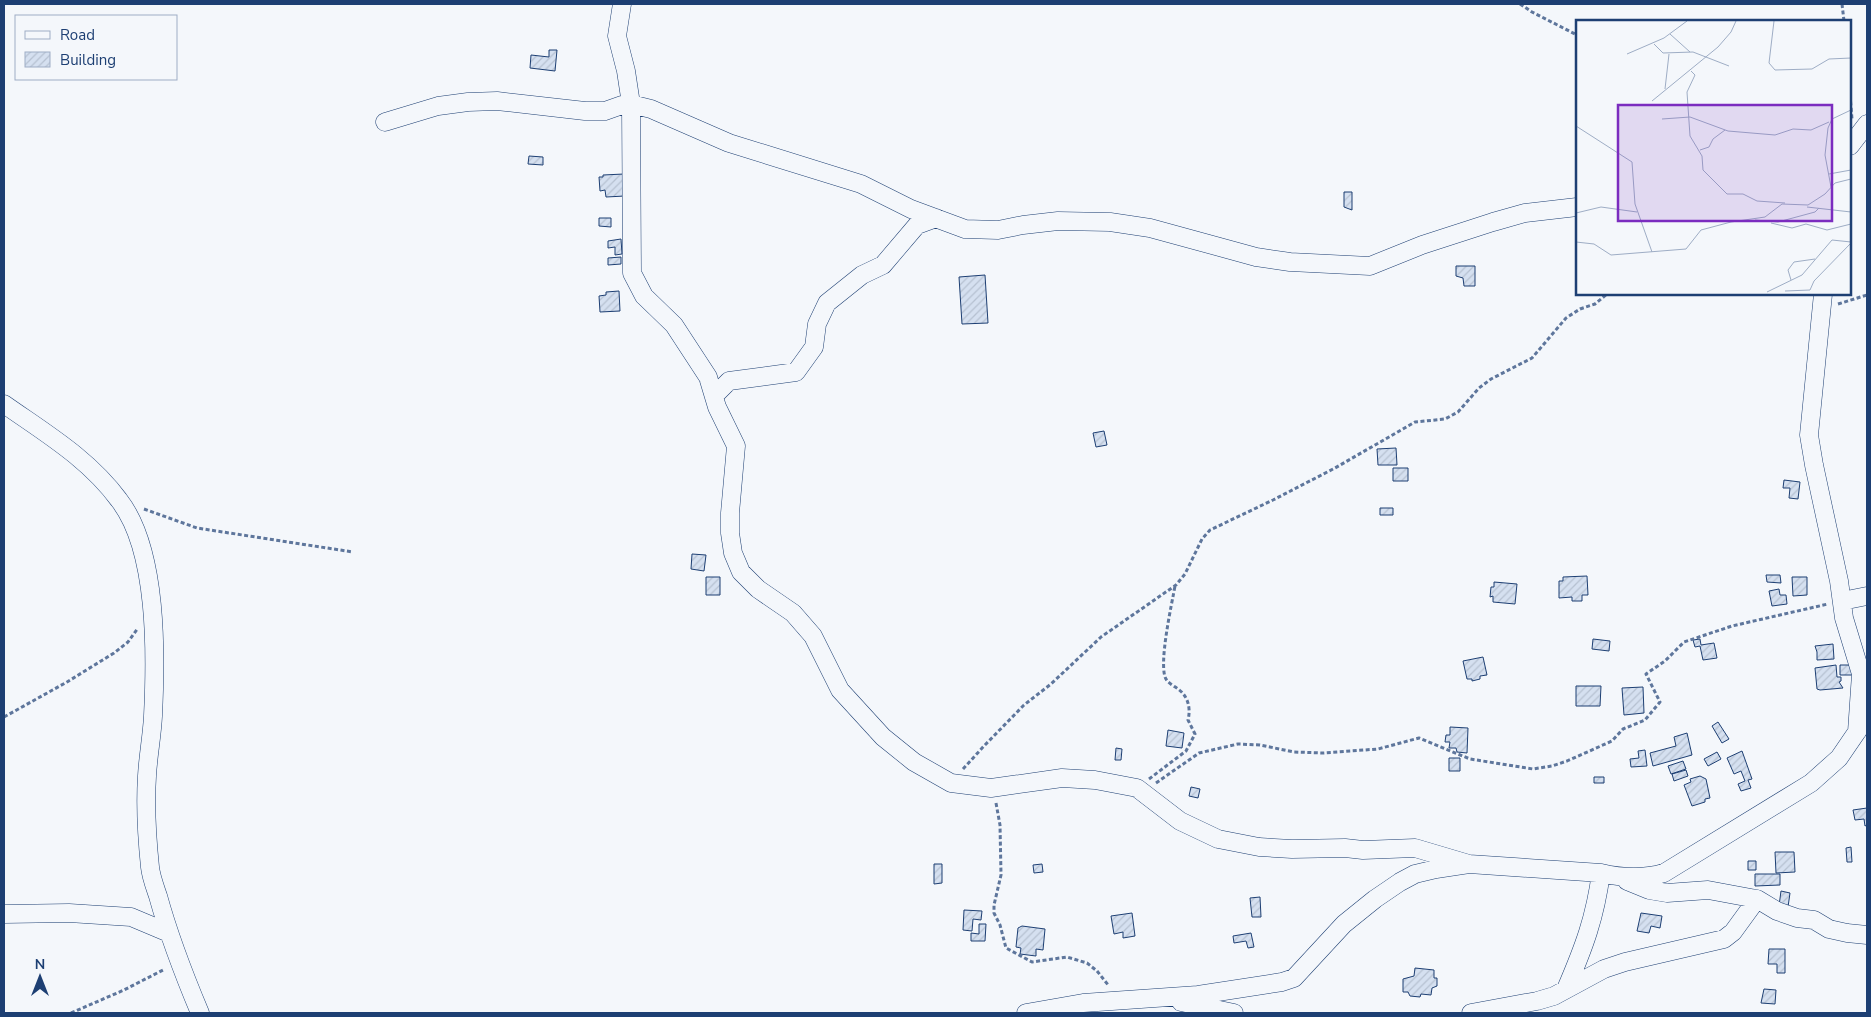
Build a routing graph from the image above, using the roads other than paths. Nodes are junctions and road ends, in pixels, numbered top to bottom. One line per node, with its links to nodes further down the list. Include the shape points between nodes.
1 (622, 4): 2 (street, via 617,36)
2 (631, 104): 3 (street, via 605,112 497,101 468,102 438,106); 7 (street, via 651,109 729,143 861,184); 9 (street, via 632,273 644,296 674,325 708,377)
3 (385, 122)
4 (1867, 124): 5 (street)
5 (1851, 145)
6 (1576, 207): 7 (street, via 1525,213 1493,222 1370,266 1256,258 1158,230 1110,222 1058,221 981,230 965,229)
7 (936, 218): 9 (street, via 917,225 883,265 862,275 827,303 817,324 814,347 796,372 729,381)
8 (1822, 302): 12 (street, via 1809,435)
9 (714, 396): 15 (street, via 736,446 730,533 732,553 741,572 793,613 813,636 840,690 883,737 914,762 951,783 991,788 1062,778 1095,780 1140,790 1180,821 1218,839 1259,847 1415,848)
10 (4, 404): 19 (street, via 92,469 120,500 143,550 154,678 147,778 150,869)
11 (1867, 596): 12 (street)
12 (1842, 601): 14 (street, via 1861,674)
13 (1867, 716): 14 (street)
14 (1857, 732): 16 (street, via 1838,758 1812,783 1664,873 1649,877)
15 (1469, 864): 16 (street); 22 (street, via 1422,872 1400,882 1344,924 1294,978 1242,989)
16 (1608, 875): 17 (street, via 1649,890 1668,893 1708,890); 21 (street, via 1587,940)
17 (1757, 899): 20 (street, via 1777,911 1814,920 1829,929); 21 (street, via 1724,940 1625,962)
18 (4, 914): 19 (street, via 131,917)
19 (169, 933): 23 (street)
20 (1867, 935)
21 (1566, 989): 26 (street, via 1537,1001)
22 (1162, 997): 24 (street); 25 (street)
23 (200, 1013)
24 (1026, 1013)
25 (1234, 1013)
26 (1471, 1013)

